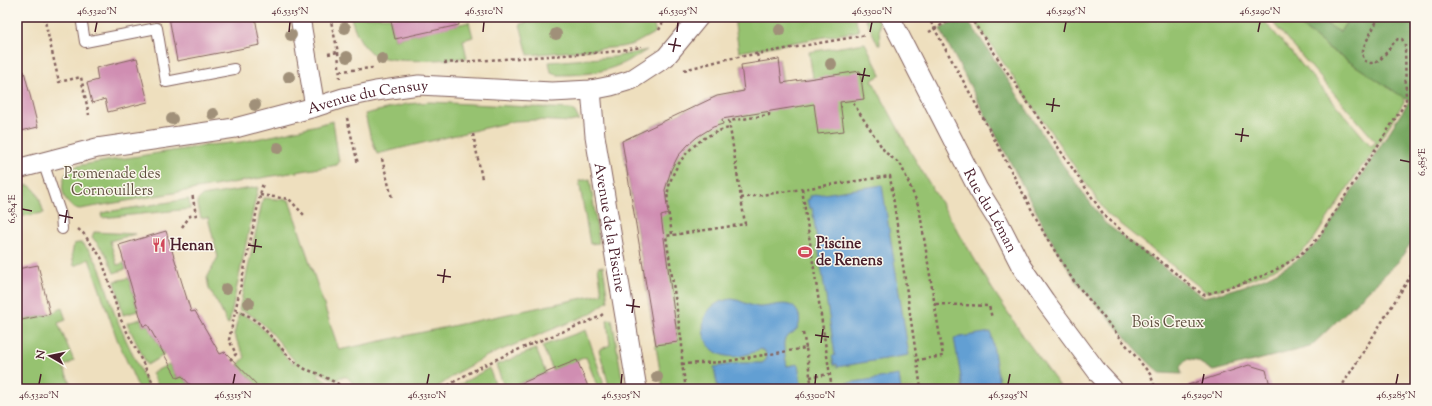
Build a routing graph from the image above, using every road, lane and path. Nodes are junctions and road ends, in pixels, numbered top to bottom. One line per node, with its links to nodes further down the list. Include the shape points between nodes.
1 (44, 17): 25 (path, via 59,82 81,77)
2 (81, 17): 18 (lane, via 85,42 156,28 166,82)
3 (300, 17): 23 (street)
4 (699, 17): 21 (street, Avenue du Censuy, via 666,57 649,69 631,80)
5 (890, 17): 63 (street, Rue du Léman, via 978,189 1021,266 1099,374)
6 (928, 17): 10 (path)
7 (956, 17): 10 (path)
8 (970, 17): 9 (path, via 1106,218 1203,295 1267,275 1309,248 1406,102 1405,45 1402,39 1394,42 1376,63 1364,60 1362,53 1365,44)
9 (1380, 17)
10 (934, 29): 11 (path); 64 (path, via 1045,235 1073,280 1150,374)
11 (929, 32)
12 (866, 35): 14 (path)
13 (647, 46): 16 (path, via 609,52)
14 (757, 54): 15 (path); 20 (path)
15 (759, 62)
16 (439, 64)
17 (377, 68): 19 (path)
18 (234, 69)
19 (340, 71)
20 (677, 71)
21 (591, 90): 23 (street, Avenue du Censuy, via 532,91 419,84 376,90); 44 (street, Avenue de la Piscine, via 595,136)
22 (853, 103): 45 (path, via 885,152 900,165 919,207)
23 (315, 107): 29 (street, Avenue du Censuy, via 235,128 97,148)
24 (769, 112): 26 (path, via 769,115 729,121)
25 (89, 115)
26 (730, 128): 37 (path); 42 (path, via 716,132 700,142 680,160 672,174 668,192)
27 (473, 134): 31 (path)
28 (382, 159): 36 (path)
29 (43, 162): 30 (street, Avenue du Censuy); 38 (lane)
30 (17, 169)
31 (482, 179)
32 (263, 182): 35 (path)
33 (802, 189): 37 (path); 51 (path, via 890,176); 53 (path)
34 (192, 193): 40 (path, via 196,215 190,216)
35 (260, 194): 39 (path, via 289,199); 46 (path)
36 (392, 198)
37 (741, 198): 42 (path, via 745,224)
38 (61, 214): 41 (lane); 55 (path, via 83,233 100,257 120,318)
39 (304, 215)
40 (182, 227)
41 (62, 230)
42 (672, 234): 52 (path, via 666,236 682,344)
43 (1415, 269): 65 (path)
44 (622, 298): 57 (path, via 599,317 493,361 462,376); 58 (street, Avenue de la Piscine)
45 (936, 304): 47 (path, via 989,306); 51 (path, via 944,356)
46 (236, 311): 50 (path, via 229,340 236,354); 56 (path, via 260,324 290,359 304,369 319,374)
47 (992, 318)
48 (803, 333): 49 (path)
49 (806, 348): 52 (path, via 723,362); 54 (path)
50 (230, 360)
51 (917, 360): 62 (path)
52 (682, 364): 59 (path)
53 (830, 374): 54 (path); 61 (path)
54 (810, 377): 60 (path)
55 (156, 389)
56 (345, 389)
57 (443, 389)
58 (637, 389)
59 (686, 389)
60 (812, 389)
61 (832, 389)
62 (921, 389)
63 (1114, 389)
64 (1156, 389)
65 (1340, 389)

